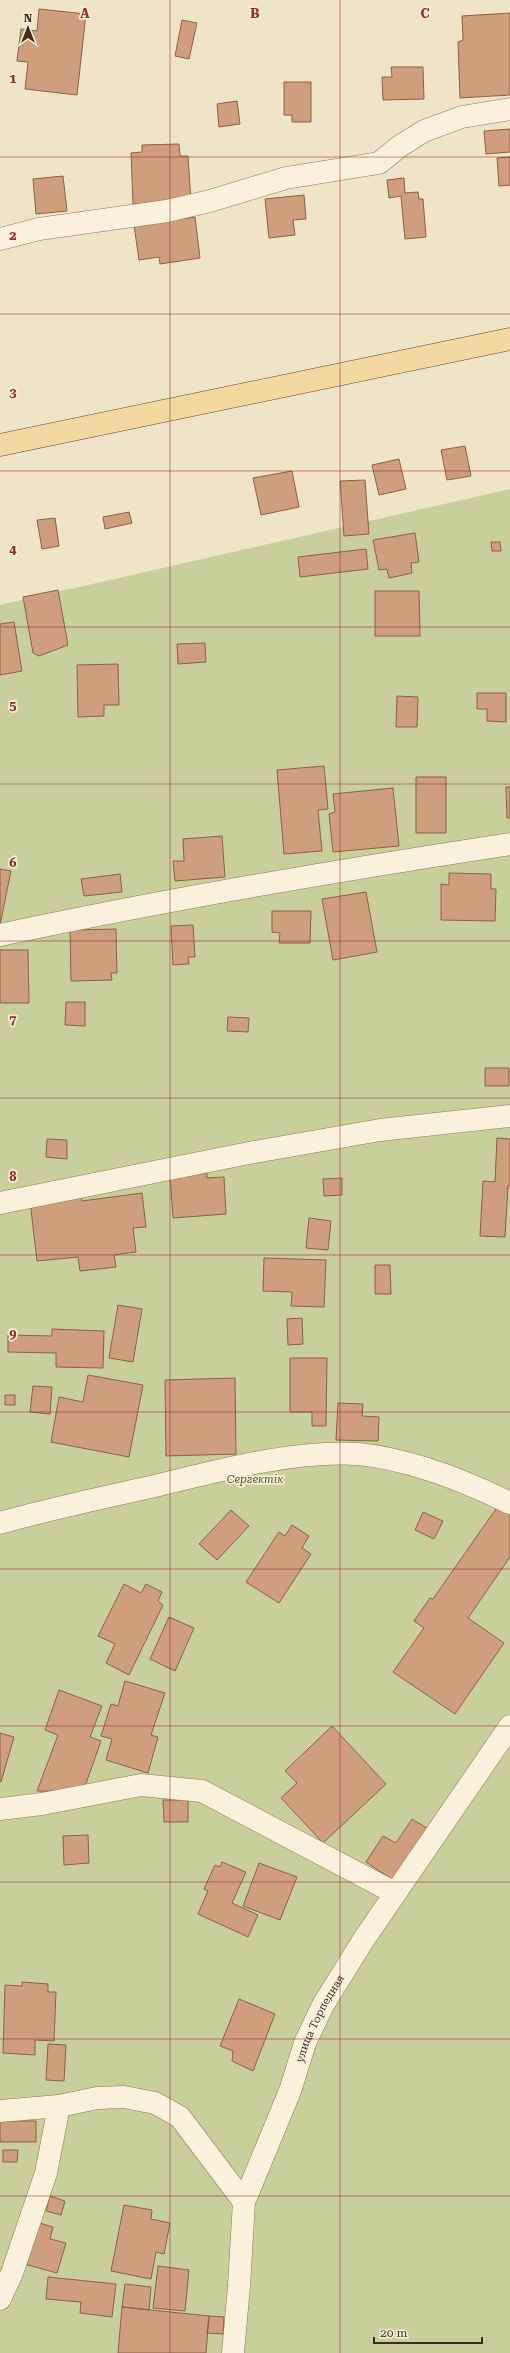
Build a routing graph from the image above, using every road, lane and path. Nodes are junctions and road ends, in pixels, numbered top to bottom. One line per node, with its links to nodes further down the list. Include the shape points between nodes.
1 (510, 109): 2 (street, via 462,117 424,132 400,146 379,163 286,178 167,211 39,229)
2 (0, 239)
3 (510, 339): 4 (main road)
4 (0, 445)
5 (510, 844): 6 (street, via 346,869)
6 (0, 935)
7 (510, 1116): 8 (street, via 380,1130 249,1152)
8 (0, 1202)
9 (510, 1503): 10 (street, via 398,1460 358,1454 310,1454 206,1474)
10 (0, 1523)
11 (510, 1726): 13 (street, улица Торпедная)
12 (0, 1809): 13 (street, via 42,1804 141,1785 202,1791)
13 (395, 1893): 16 (street, улица Торпедная, via 323,2005 305,2042 290,2091)
14 (59, 2106): 15 (street); 16 (street, via 124,2097 155,2103 180,2117); 17 (street, via 46,2173 12,2273)
15 (0, 2111)
16 (244, 2202): 18 (street, улица Торпедная, via 240,2286)
17 (0, 2299)
18 (233, 2353)

